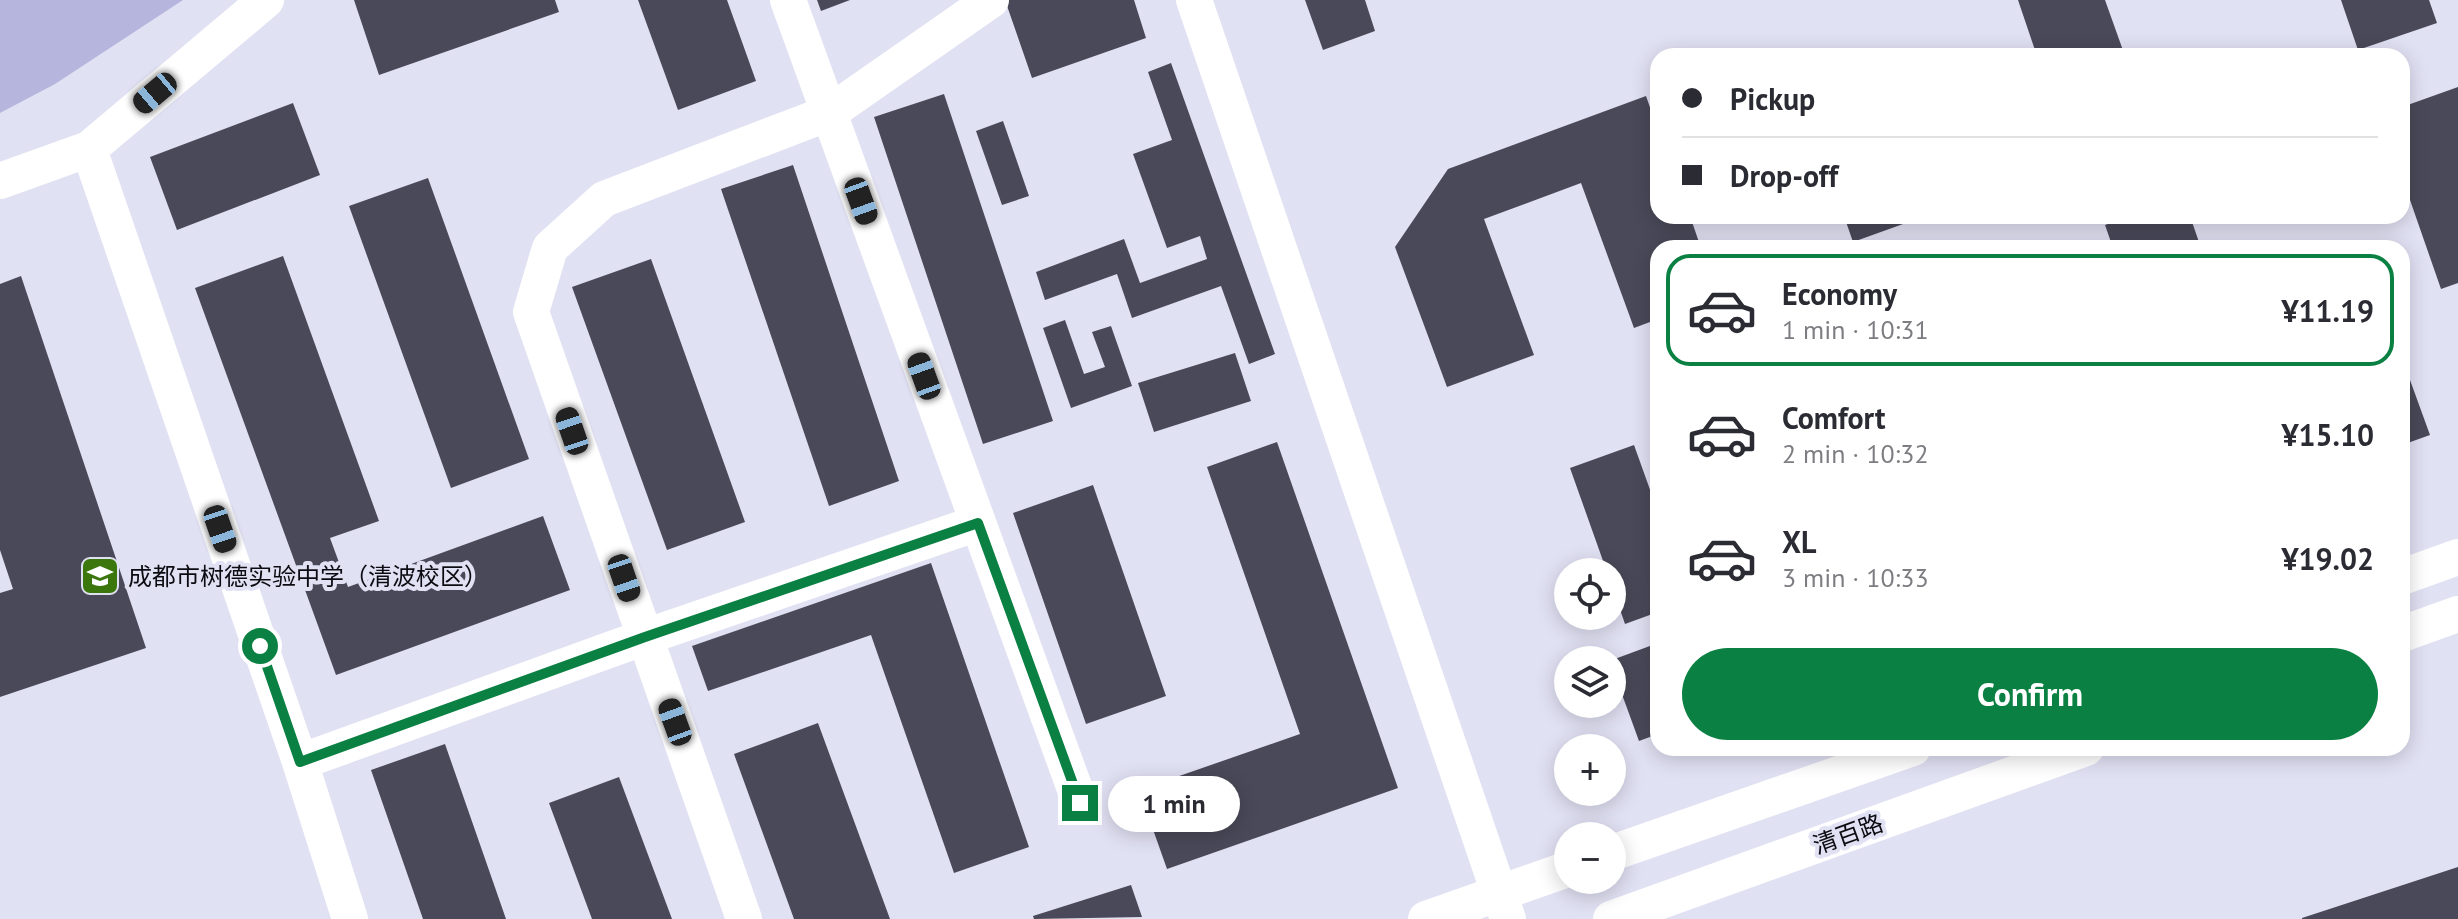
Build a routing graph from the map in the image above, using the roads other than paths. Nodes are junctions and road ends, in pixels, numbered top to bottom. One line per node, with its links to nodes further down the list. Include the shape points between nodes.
1 (266, 0): 6 (street)
2 (788, 0): 5 (street)
3 (991, 0): 5 (street)
4 (1194, 0): 20 (street)
5 (829, 113): 8 (street); 13 (street, via 604,199 550,248 531,312)
6 (89, 149): 7 (street); 16 (street)
7 (0, 181)
8 (978, 523): 13 (street); 17 (street)
9 (2458, 557): 10 (street)
10 (2410, 574)
11 (2458, 614): 12 (street)
12 (2410, 631)
13 (645, 637): 16 (street); 22 (street)
14 (1890, 756): 18 (street)
15 (2064, 756): 24 (street, 清百路)
16 (300, 762): 21 (street)
17 (1080, 803)
18 (1626, 848)
19 (1554, 877): 20 (street)
20 (1504, 906): 23 (street)
21 (350, 919)
22 (744, 919)
23 (1426, 919)
24 (1611, 919)

